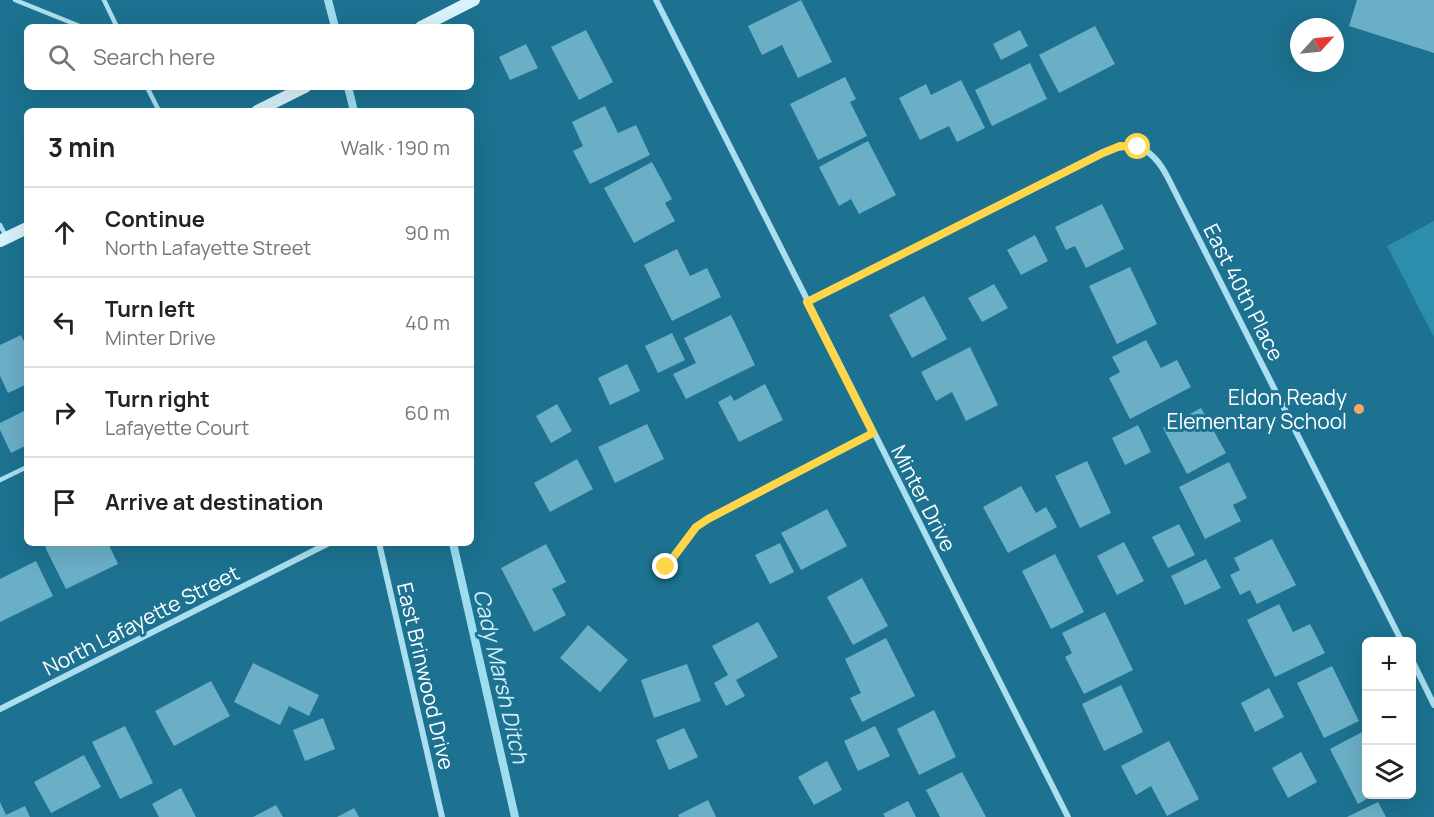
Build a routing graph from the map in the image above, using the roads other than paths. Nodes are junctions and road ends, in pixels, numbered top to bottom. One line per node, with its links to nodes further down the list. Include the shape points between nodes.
1 (15, 0): 5 (lane)
2 (104, 0): 6 (lane)
3 (474, 0): 7 (street)
4 (656, 0): 15 (street, Minter Drive)
5 (75, 24)
6 (116, 24)
7 (427, 24)
8 (148, 90): 11 (lane)
9 (300, 90): 10 (street)
10 (275, 107)
11 (158, 108)
12 (0, 225): 14 (lane)
13 (24, 230): 14 (street)
14 (3, 240)
15 (807, 302): 16 (street, Minter Drive); 22 (street, East 40th Place, via 1103,153 1120,146 1150,152 1167,176)
16 (873, 433): 21 (street, via 708,519 696,527); 27 (street, Minter Drive)
17 (24, 468): 18 (lane)
18 (0, 480)
19 (323, 546): 25 (street, North Lafayette Street)
20 (380, 546): 26 (street, East Brinwood Drive)
21 (666, 567)
22 (1399, 637)
23 (1416, 668): 24 (street)
24 (1434, 705)
25 (0, 709)
26 (442, 817)
27 (1068, 817)

